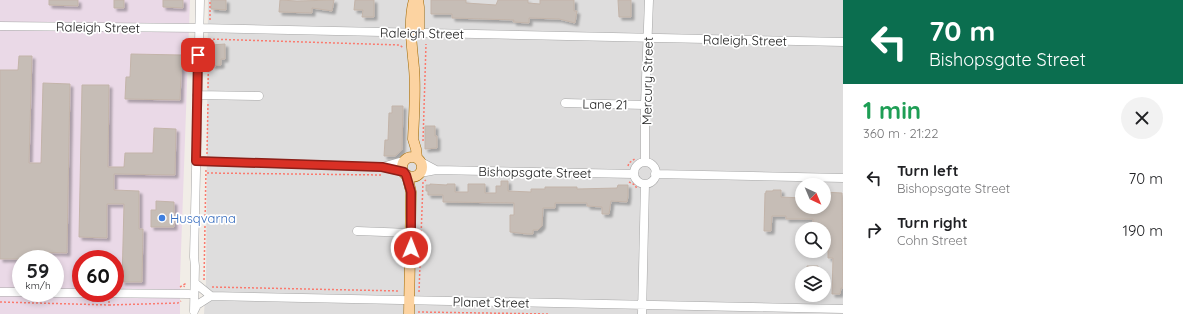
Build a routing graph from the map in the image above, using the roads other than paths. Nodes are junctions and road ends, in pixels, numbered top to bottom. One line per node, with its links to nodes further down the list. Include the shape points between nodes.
1 (200, 0): 6 (street)
2 (414, 0): 7 (main road, via 412,8)
3 (418, 0): 7 (main road)
4 (649, 0): 8 (street, Mercury Street)
5 (0, 26): 6 (street, Raleigh Street)
6 (199, 28): 7 (street, Raleigh Street); 10 (street)
7 (415, 33): 8 (street, Raleigh Street); 14 (main road, via 412,54 418,140 409,148)
8 (648, 38): 9 (street, Raleigh Street); 13 (street, Mercury Street)
9 (843, 42)
10 (197, 95): 11 (street); 15 (street)
11 (259, 96)
12 (565, 103): 13 (street, Lane 21)
13 (645, 105): 16 (street, Mercury Street)
14 (412, 160): 17 (street); 18 (street, Bishopsgate Street); 19 (main road, via 402,167); 22 (main road, via 422,168)
15 (196, 161): 17 (street); 28 (street)
16 (645, 162): 20 (street, via 636,167); 21 (street, via 652,165)
17 (382, 167): 19 (street)
18 (436, 170): 20 (street, Bishopsgate Street); 22 (street, Bishopsgate Street)
19 (405, 174): 22 (main road, via 411,177); 25 (main road)
20 (634, 174): 24 (street, via 636,180)
21 (655, 174): 23 (street); 24 (street, via 654,180)
22 (421, 176): 25 (main road)
23 (843, 178)
24 (645, 184): 36 (street)
25 (411, 192): 27 (main road)
26 (357, 231): 27 (street)
27 (411, 233): 35 (main road)
28 (194, 257): 29 (street); 34 (street)
29 (195, 283): 32 (street); 38 (street)
30 (0, 292): 31 (street)
31 (12, 292)
32 (209, 292): 35 (street, Planet Street); 38 (street)
33 (124, 294): 34 (street)
34 (187, 297): 38 (street)
35 (410, 300): 36 (street, Planet Street); 39 (main road)
36 (643, 305): 37 (street, Planet Street); 40 (street)
37 (843, 308)
38 (192, 313)
39 (414, 313)
40 (642, 314)

